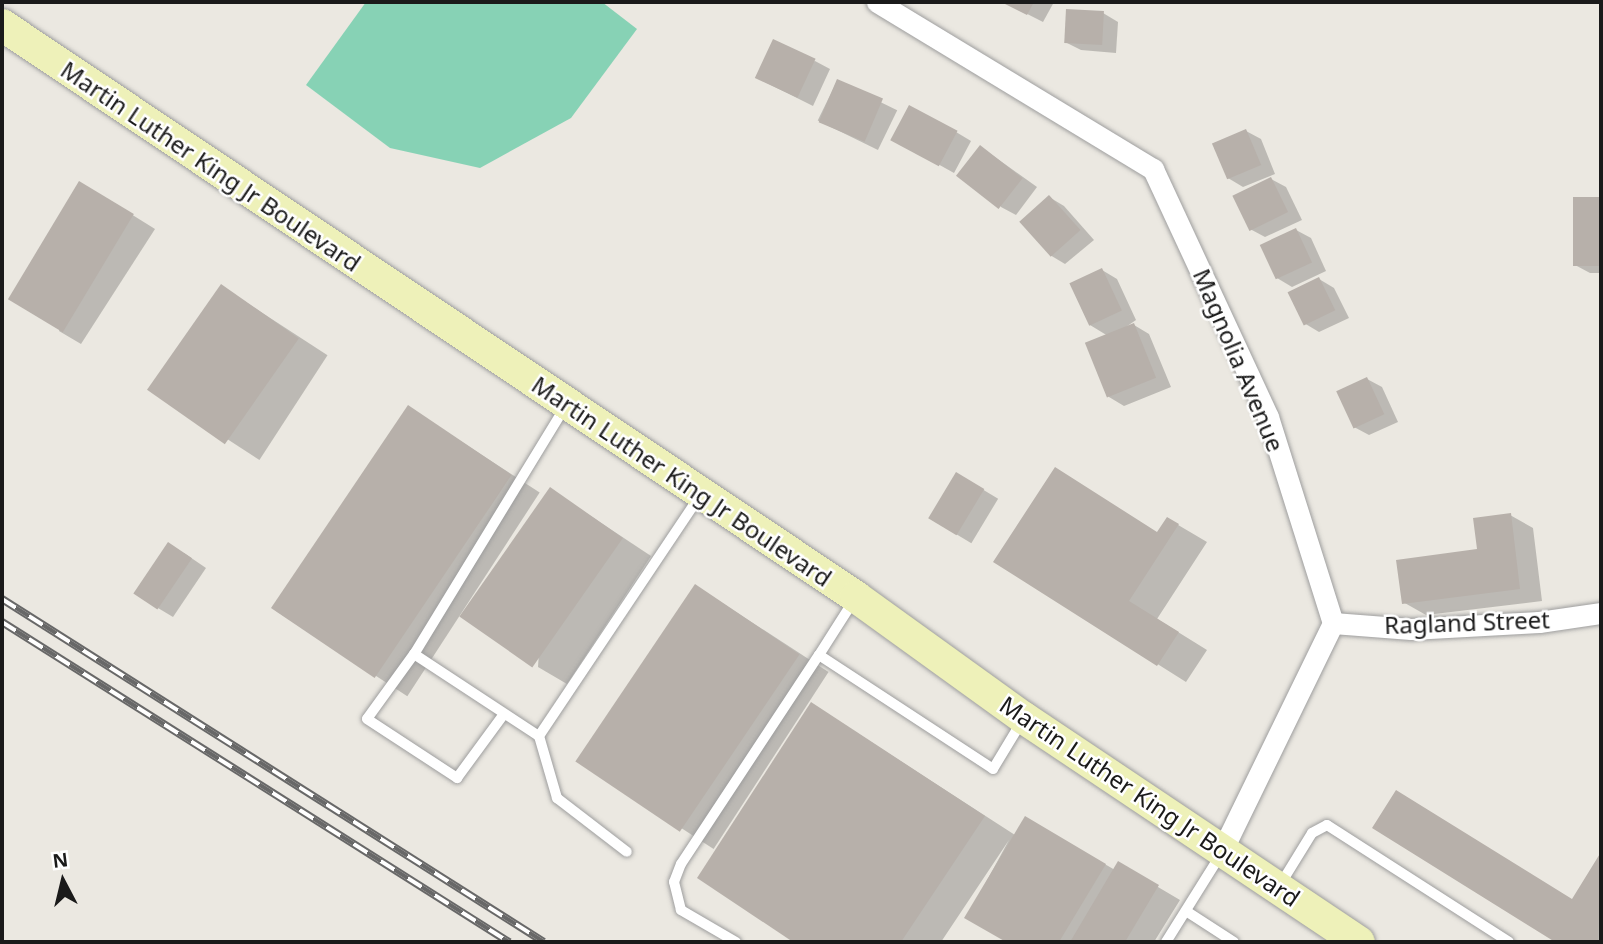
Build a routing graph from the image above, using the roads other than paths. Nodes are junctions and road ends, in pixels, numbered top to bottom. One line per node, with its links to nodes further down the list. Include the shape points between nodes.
1 (877, 2): 7 (street, Magnolia Avenue, via 1153,169 1268,417)
2 (2, 25): 3 (main road, Martin Luther King Jr Boulevard)
3 (566, 405): 4 (main road, Martin Luther King Jr Boulevard); 8 (lane)
4 (701, 495): 5 (main road, Martin Luther King Jr Boulevard); 12 (lane)
5 (856, 597): 9 (lane); 11 (main road, Martin Luther King Jr Boulevard)
6 (1601, 613): 7 (street, Ragland Street, via 1539,622 1410,629)
7 (1333, 623): 13 (street)
8 (414, 654): 10 (lane); 10 (lane, via 367,719 457,778)
9 (819, 655): 11 (lane, via 993,769); 17 (lane, via 681,864 674,882 681,910)
10 (504, 714): 12 (lane)
11 (1024, 718): 13 (main road, Martin Luther King Jr Boulevard)
12 (539, 736): 14 (lane, via 557,798)
13 (1222, 851): 15 (main road, Martin Luther King Jr Boulevard); 16 (lane)
14 (626, 852)
15 (1278, 888): 20 (main road, Martin Luther King Jr Boulevard); 21 (lane, via 1312,833 1327,825)
16 (1186, 911): 18 (lane); 19 (lane)
17 (736, 942)
18 (1166, 942)
19 (1234, 942)
20 (1359, 942)
21 (1509, 942)

